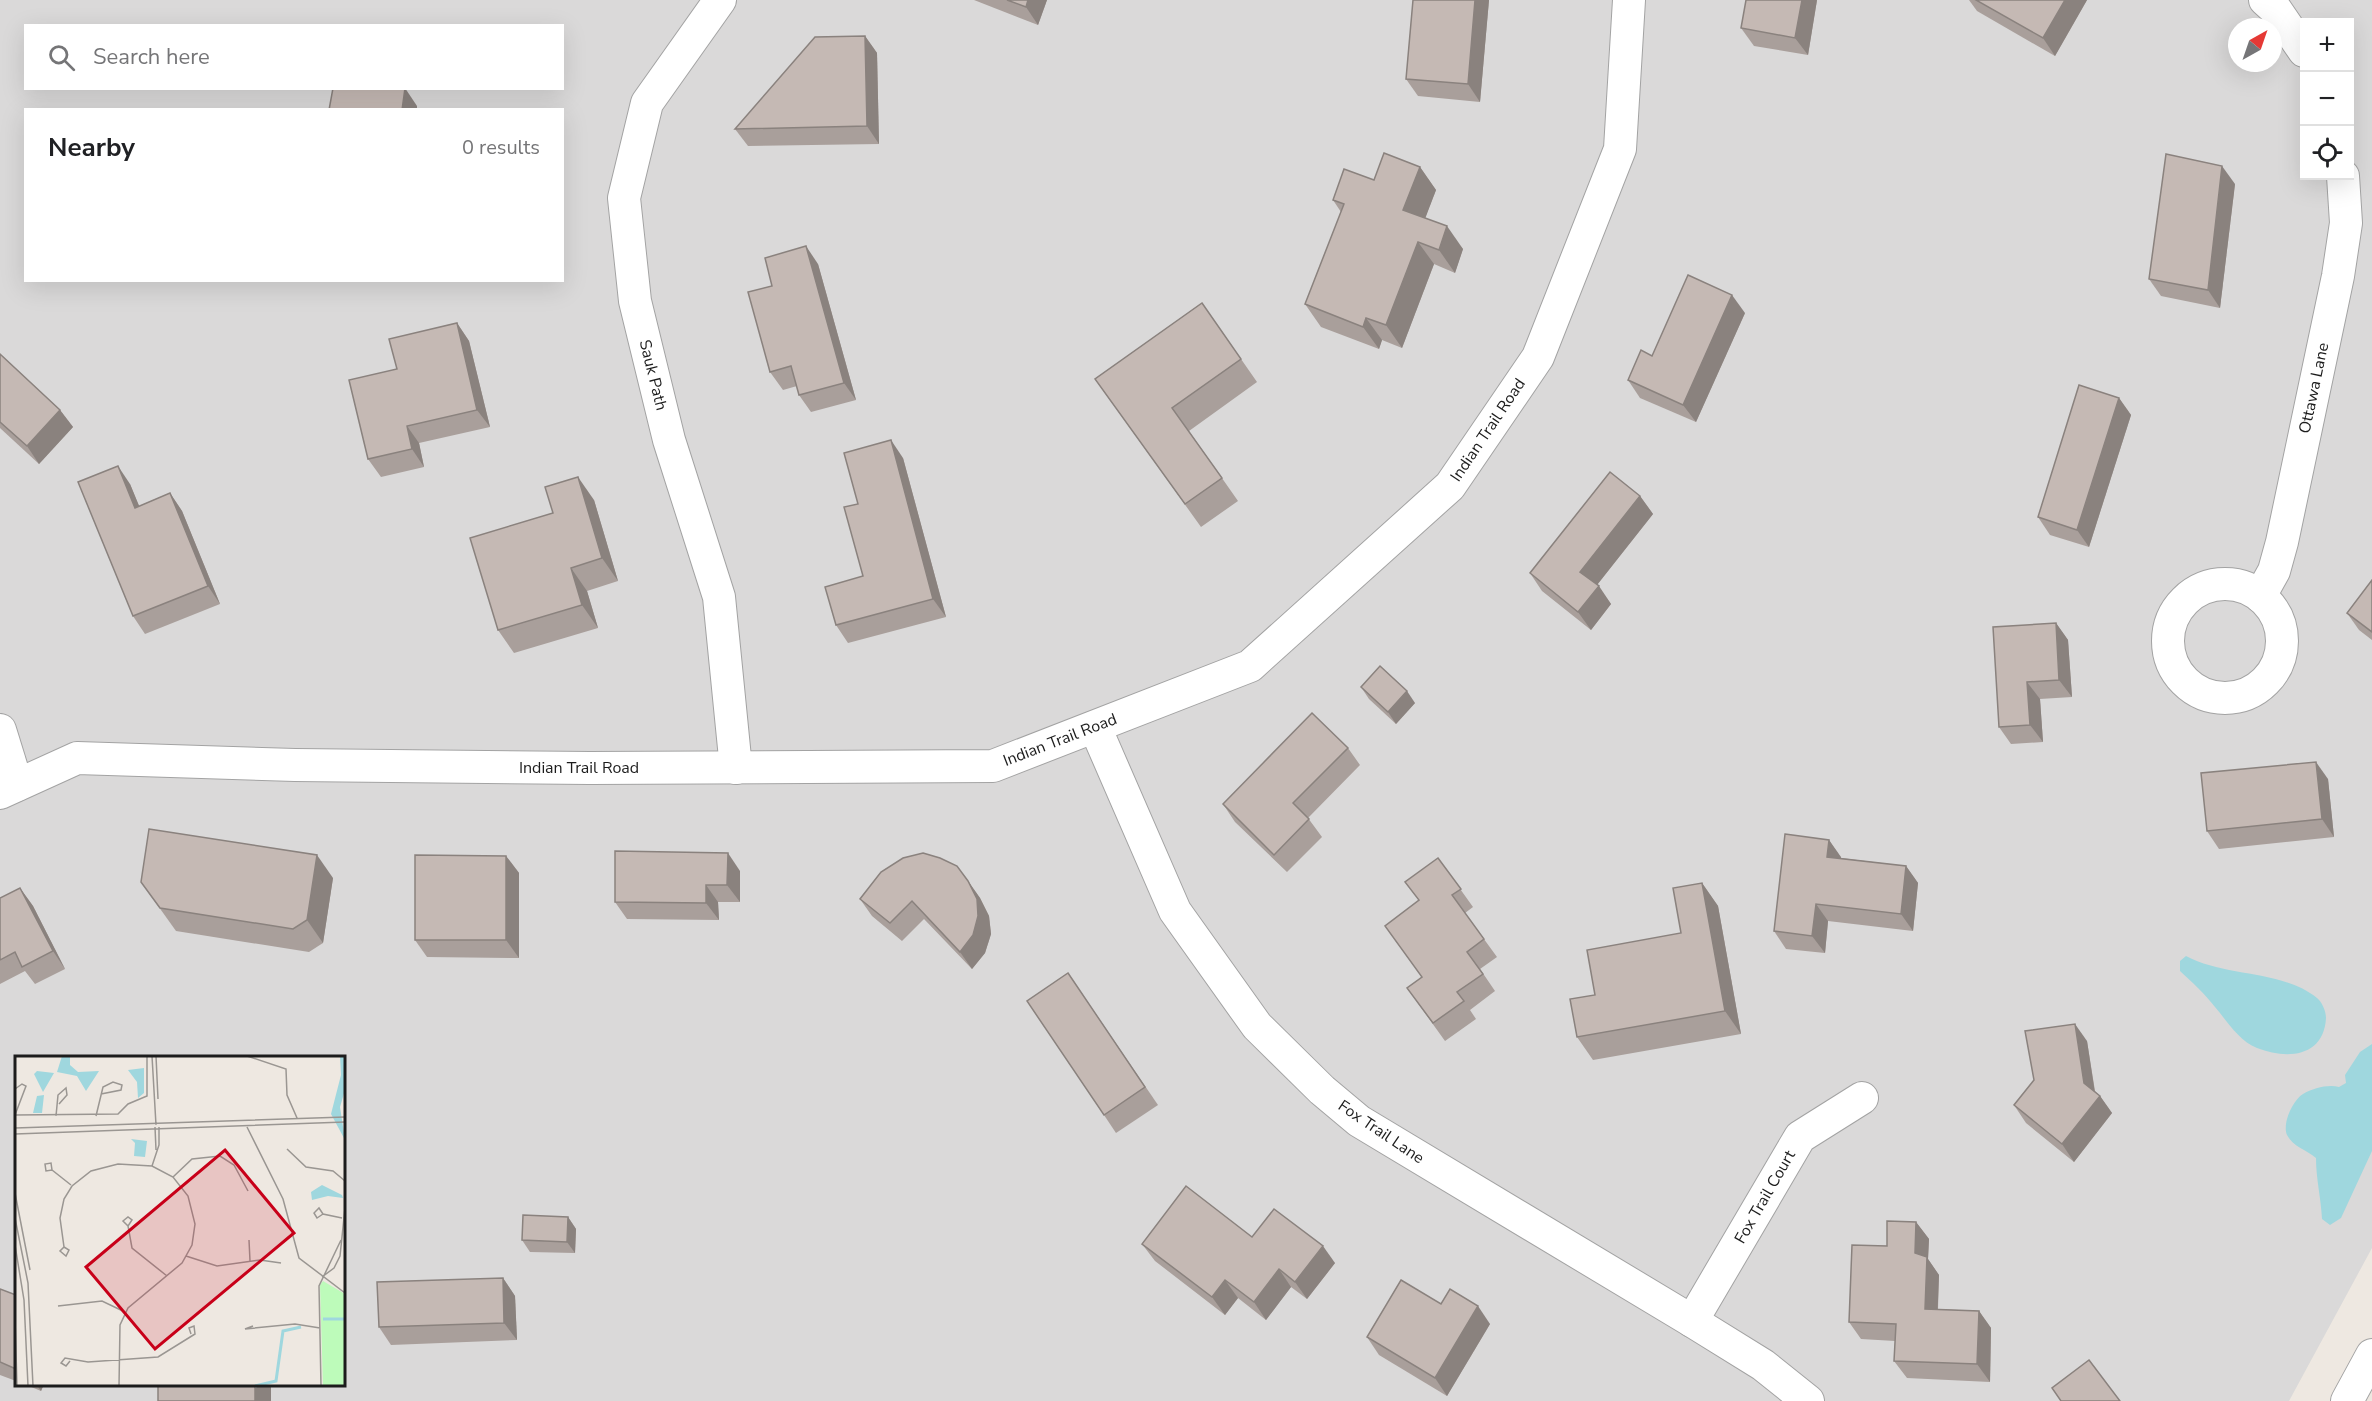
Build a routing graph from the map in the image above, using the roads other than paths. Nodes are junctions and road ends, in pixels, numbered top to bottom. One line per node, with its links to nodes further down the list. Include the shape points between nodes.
1 (720, 0): 9 (street, Sauk Path, via 647,103 624,198 635,302 669,440 719,597)
2 (1629, 0): 7 (street, Indian Trail Road, via 1620,149 1538,357 1450,486 1250,666)
3 (2265, 0): 4 (street)
4 (2300, 45)
5 (2343, 180): 6 (street, Ottawa Lane, via 2346,223 2338,276 2282,542 2274,571)
6 (2260, 596)
7 (1095, 727): 9 (street, Indian Trail Road, via 993,766); 12 (street, Fox Trail Lane, via 1175,911 1257,1026 1359,1121)
8 (0, 730): 10 (street)
9 (736, 768): 10 (street, Indian Trail Road, via 295,765 77,758)
10 (9, 789)
11 (1862, 1098): 12 (street, Fox Trail Court, via 1800,1137)
12 (1692, 1321): 14 (street, Fox Trail Lane, via 1762,1365)
13 (2372, 1355): 15 (street)
14 (1808, 1401)
15 (2347, 1401)

